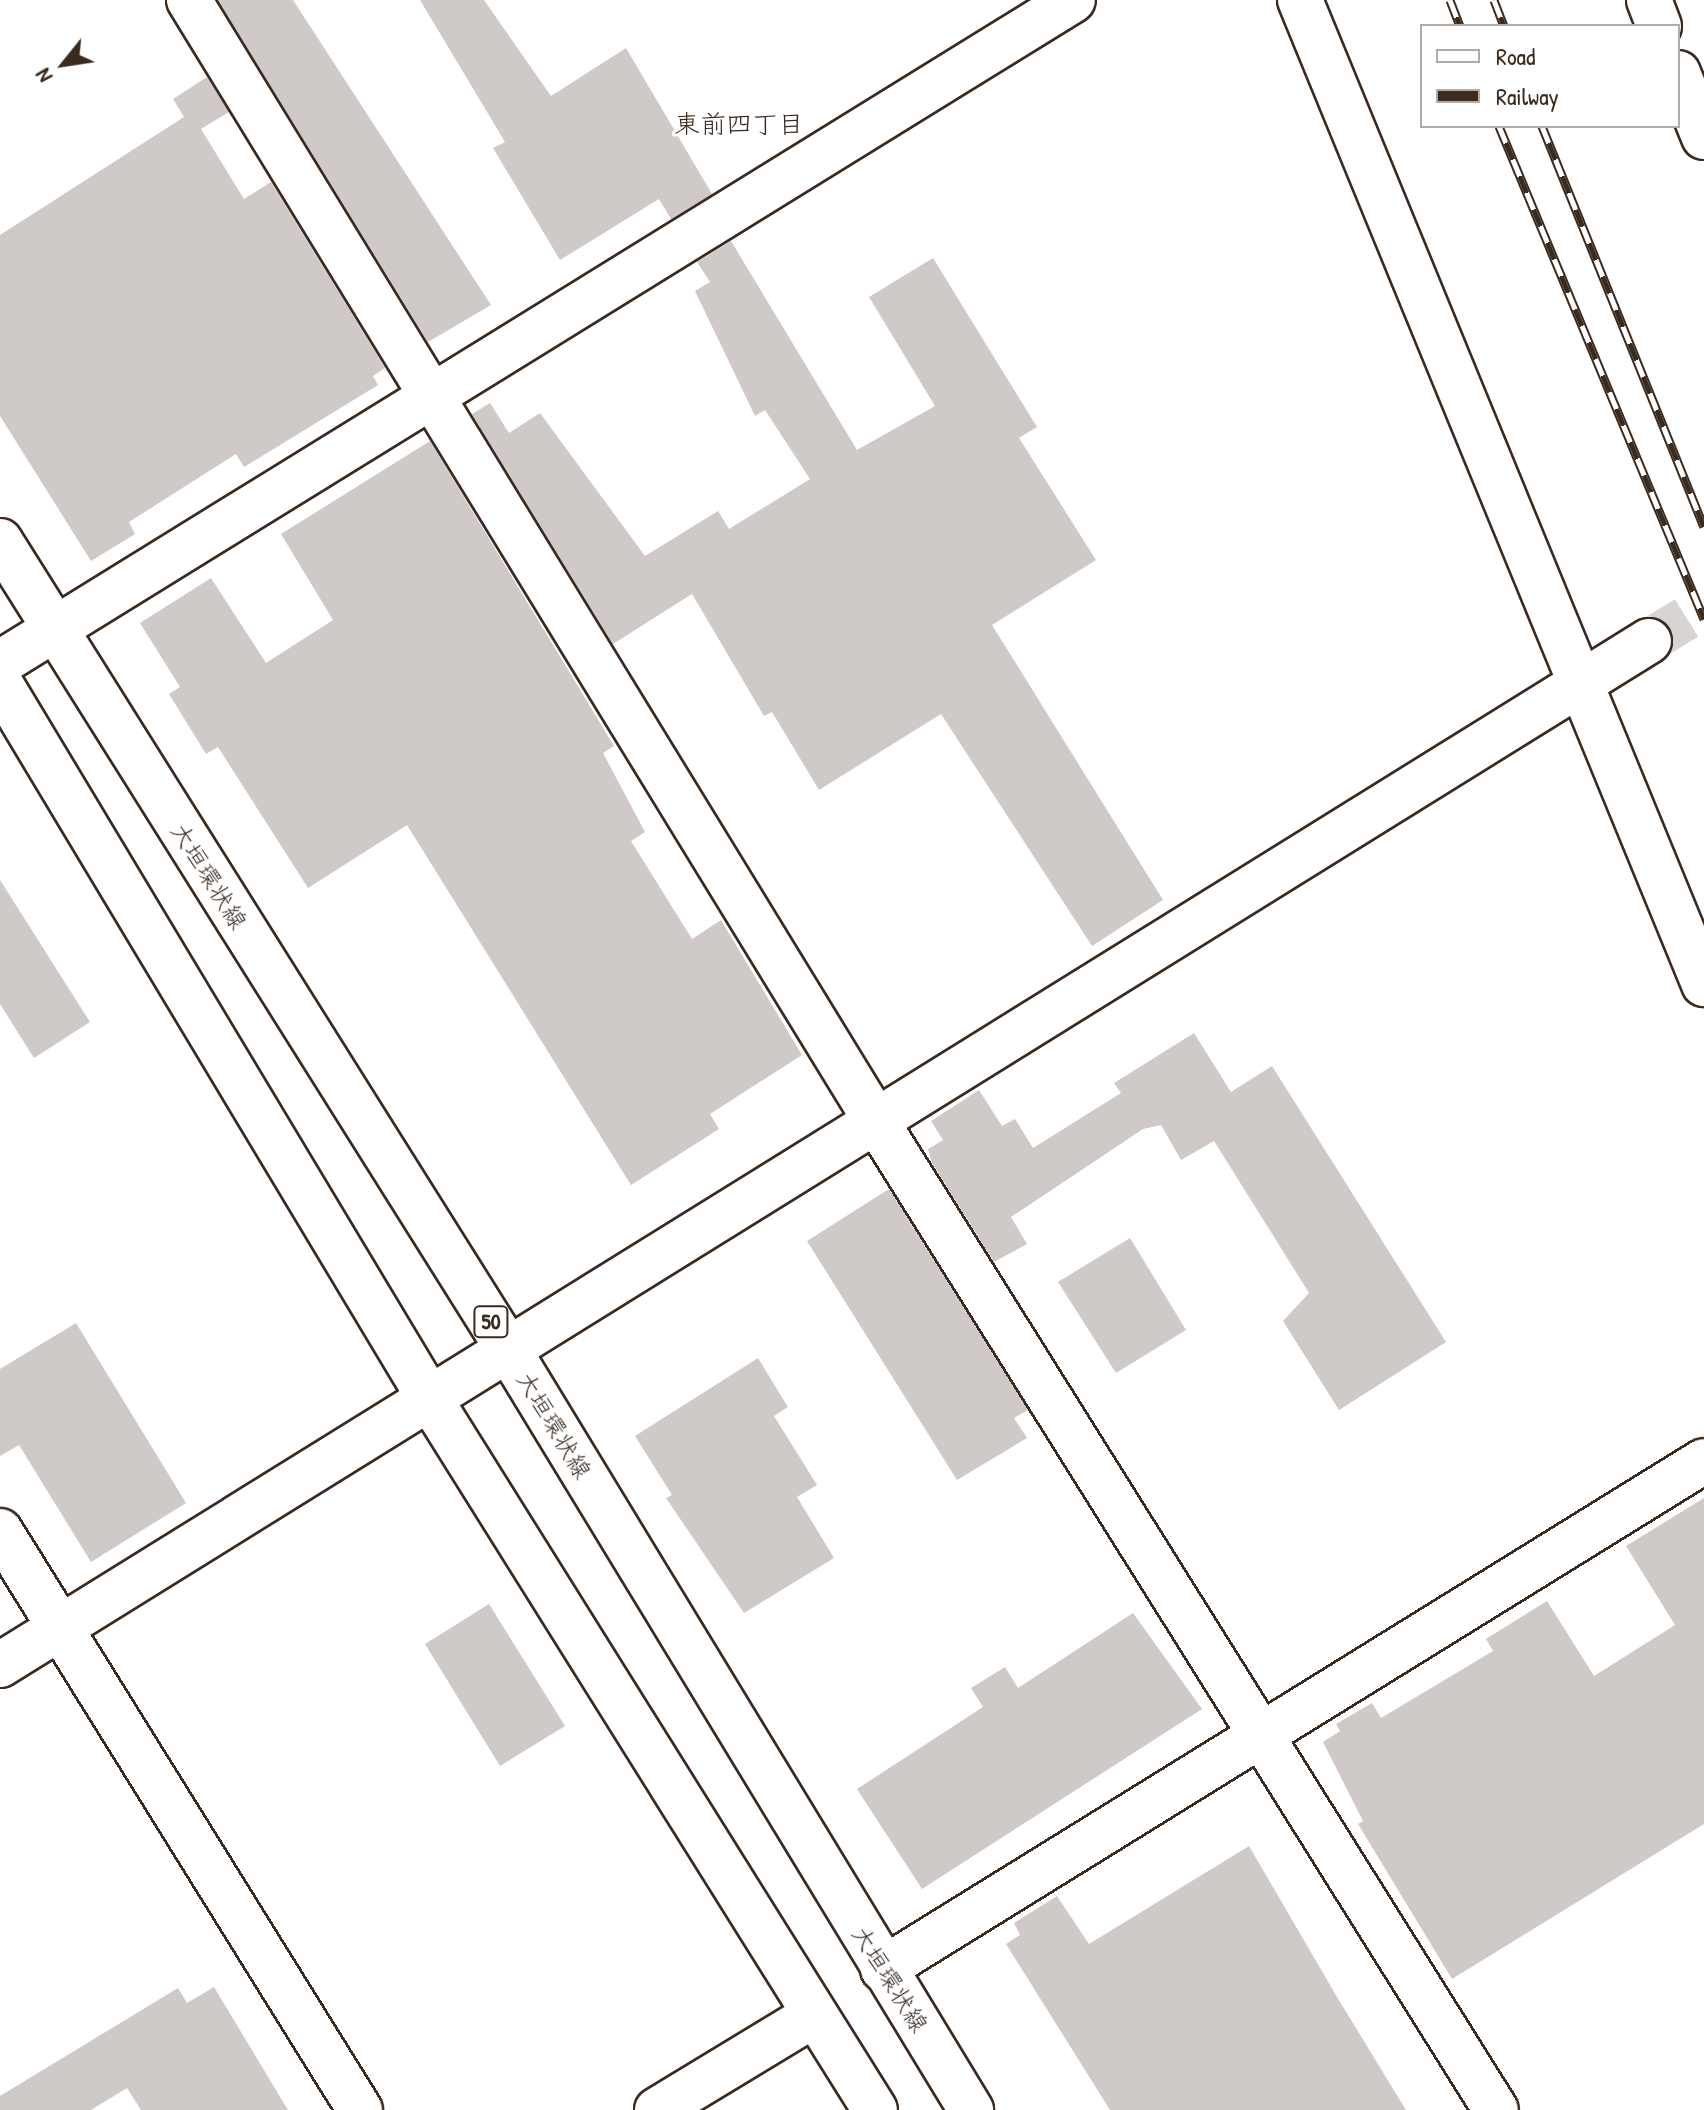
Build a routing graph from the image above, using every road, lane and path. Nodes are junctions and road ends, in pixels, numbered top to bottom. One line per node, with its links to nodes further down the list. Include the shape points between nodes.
1 (189, 0): 8 (street)
2 (1073, 0): 8 (street)
3 (1300, 0): 13 (street)
4 (1649, 0): 5 (street)
5 (1658, 24)
6 (1680, 78): 7 (street)
7 (1704, 137)
8 (431, 399): 10 (street); 16 (street)
9 (0, 541): 10 (street, 大垣環状線 / 50)
10 (56, 634): 12 (street); 17 (street, 大垣環状線 / 50)
11 (1649, 641): 13 (street)
12 (0, 663)
13 (1580, 678): 15 (street); 16 (street)
14 (0, 683): 18 (street)
15 (1704, 984)
16 (876, 1121): 17 (street); 23 (street)
17 (508, 1349): 18 (street); 24 (street, 大垣環状線 / 50)
18 (428, 1396): 21 (street); 25 (street)
19 (1704, 1461): 23 (street)
20 (0, 1531): 21 (street)
21 (59, 1628): 22 (street); 26 (street)
22 (0, 1665)
23 (1261, 1736): 24 (street); 30 (street)
24 (883, 1969): 29 (street, 大垣環状線 / 50)
25 (814, 2015): 27 (street); 28 (street)
26 (360, 2110)
27 (657, 2110)
28 (875, 2110)
29 (971, 2110)
30 (1496, 2110)

